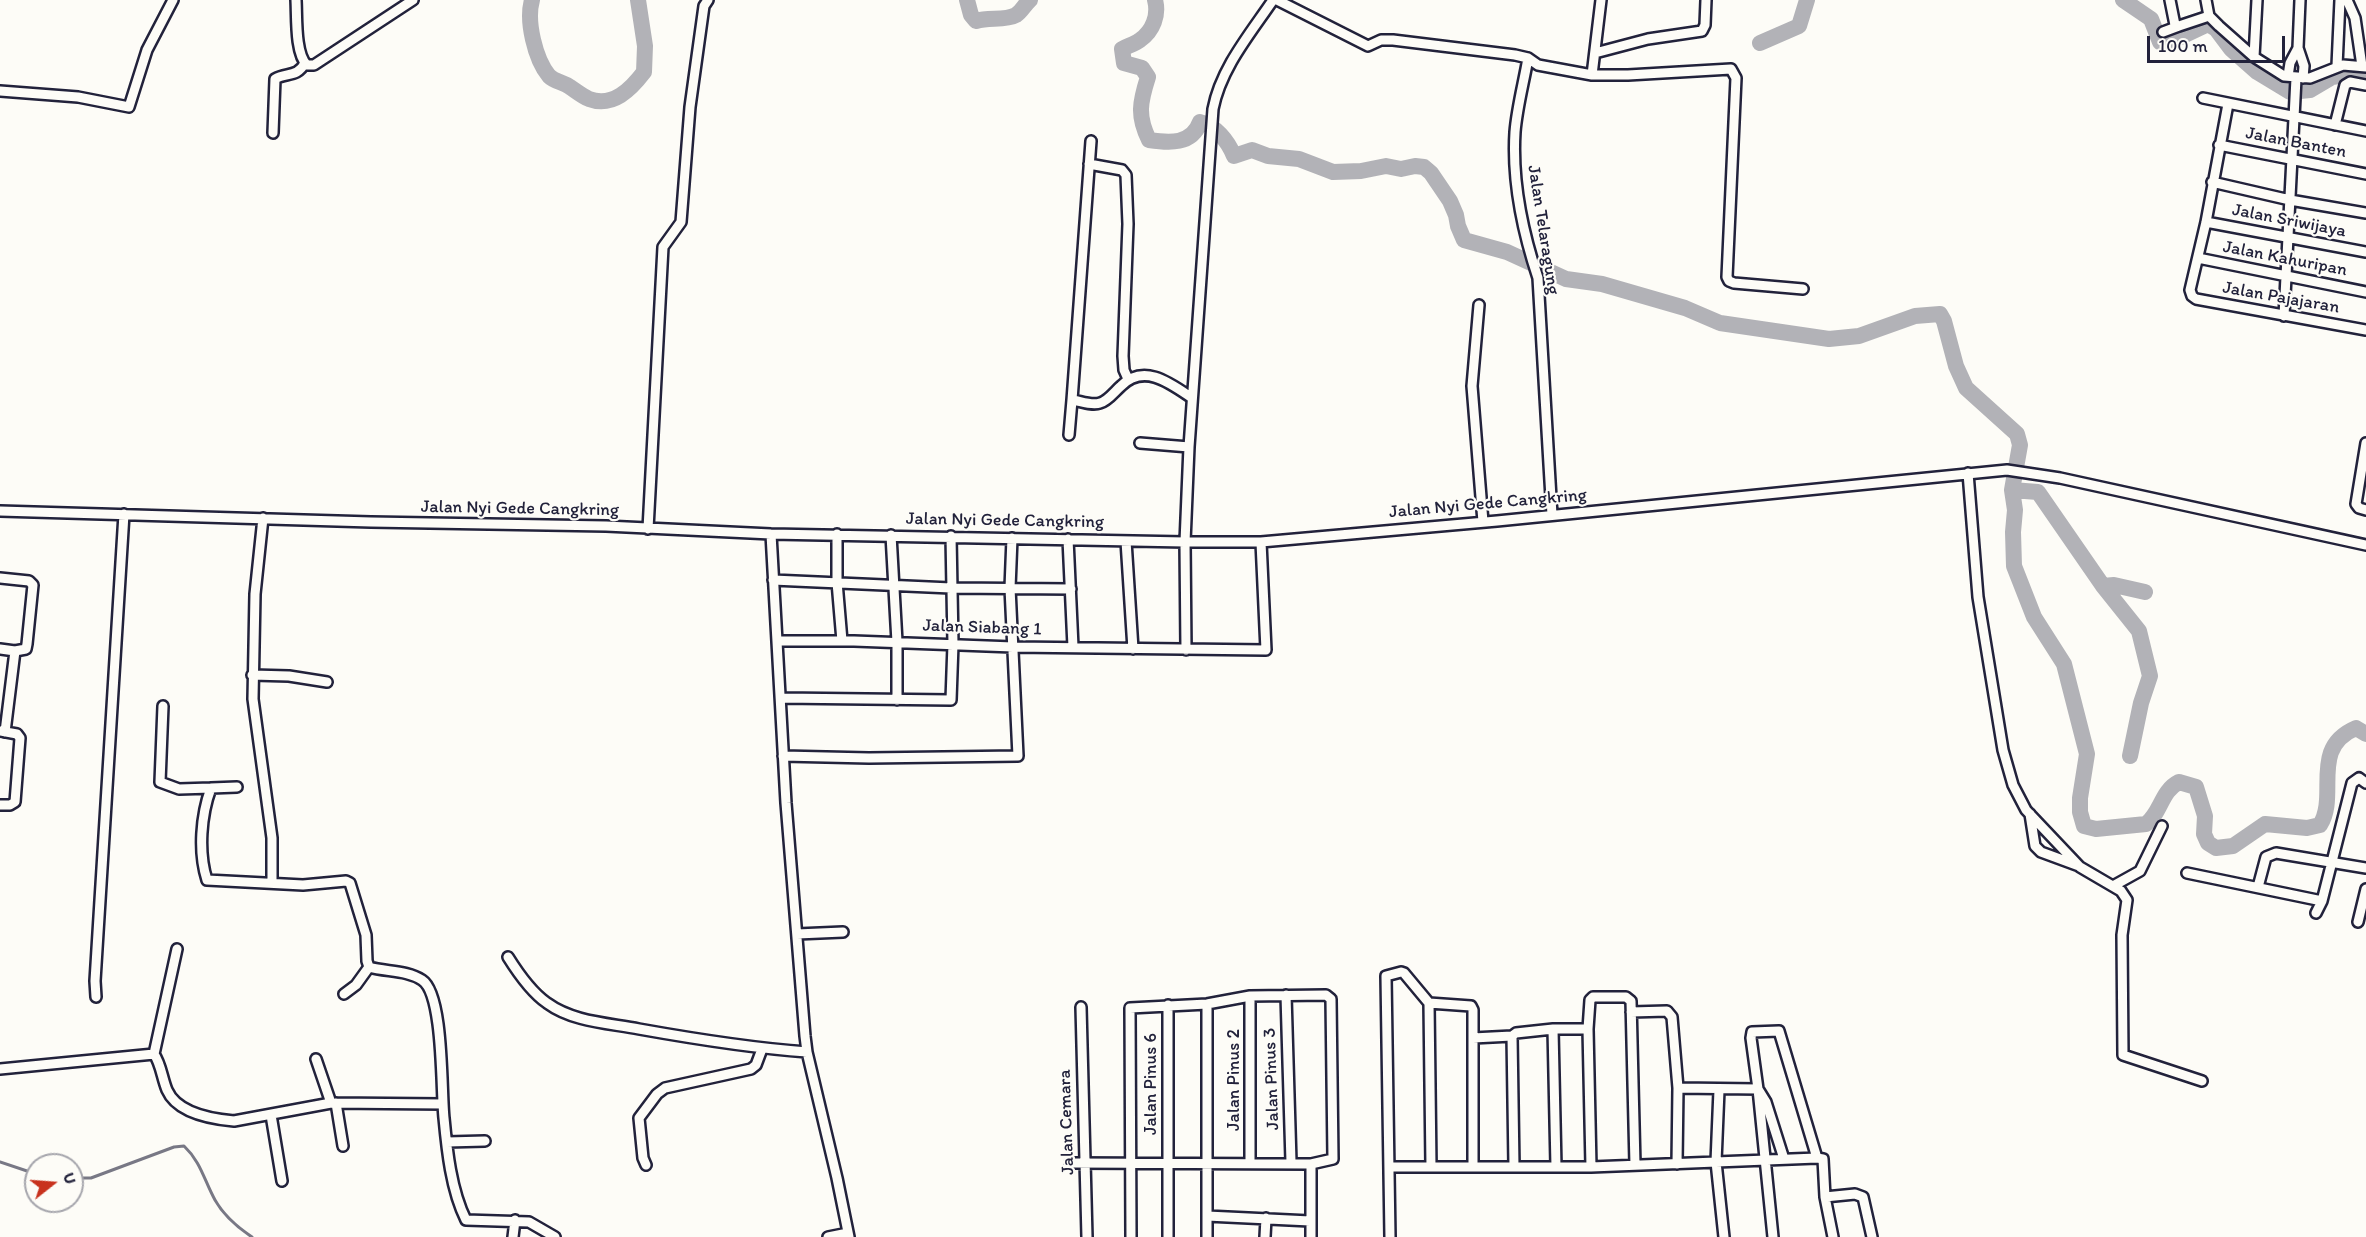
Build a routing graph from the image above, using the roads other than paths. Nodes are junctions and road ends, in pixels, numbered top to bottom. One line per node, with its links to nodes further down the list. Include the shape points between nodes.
1 (173, 0): 27 (street, via 147,50 129,107 78,97)
2 (296, 0): 21 (street, via 299,50)
3 (413, 0): 21 (street, via 314,65)
4 (708, 0): 66 (street, via 690,107 681,222 663,247)
5 (1275, 0): 20 (street, via 1368,46 1393,40); 53 (street, via 1230,63 1213,109)
6 (1601, 0): 18 (street)
7 (1706, 0): 18 (street, via 1702,31 1648,39)
8 (2170, 0): 15 (street, via 2174,22)
9 (2206, 0): 14 (street)
10 (2257, 0): 19 (street)
11 (2300, 0): 17 (street)
12 (2340, 0): 22 (street)
13 (2347, 0): 23 (street, via 2355,18)
14 (2210, 16): 15 (street); 19 (street)
15 (2179, 26): 16 (street)
16 (2163, 32)
17 (2298, 48): 25 (street, via 2290,63); 25 (street, via 2304,66)
18 (1595, 53): 24 (street)
19 (2254, 57): 25 (street)
20 (1528, 58): 24 (street, via 1538,65); 63 (street, Jalan Telaragung, via 1515,153 1528,249 1538,279)
21 (305, 63): 33 (street, via 296,74 275,79)
22 (2337, 66): 23 (street); 25 (street, via 2318,76)
23 (2364, 67)
24 (1592, 75): 47 (street, via 1733,70 1736,78 1727,277 1734,283)
25 (2296, 80): 30 (street)
26 (2366, 85): 31 (street, via 2345,85)
27 (0, 91)
28 (2203, 98): 29 (street)
29 (2228, 104): 30 (street); 35 (street)
30 (2295, 117): 31 (street); 36 (street)
31 (2334, 125): 32 (street)
32 (2366, 131)
33 (273, 133)
34 (1091, 141): 37 (street)
35 (2219, 145): 36 (street, Jalan Banten); 39 (street)
36 (2291, 160): 38 (street, Jalan Banten); 40 (street)
37 (1089, 164): 52 (street, via 1122,170 1126,175 1123,356); 54 (street)
38 (2366, 174)
39 (2212, 182): 40 (street); 42 (street)
40 (2290, 200): 41 (street); 43 (street)
41 (2366, 213)
42 (2206, 222): 43 (street, Jalan Sriwijaya); 45 (street)
43 (2288, 237): 44 (street, Jalan Sriwijaya); 46 (street)
44 (2366, 252)
45 (2198, 258): 46 (street, Jalan Kahuripan); 50 (street, Jalan Pajajaran, via 2190,290 2196,299)
46 (2286, 277): 48 (street, Jalan Kahuripan); 50 (street)
47 (1803, 289)
48 (2366, 292)
49 (1479, 305): 65 (street, via 1472,386)
50 (2283, 316): 51 (street, Jalan Pajajaran)
51 (2366, 330)
52 (1128, 379): 53 (street, via 1148,375); 54 (street, via 1100,404)
53 (1192, 398): 58 (street)
54 (1072, 400): 55 (street)
55 (1069, 435)
56 (1140, 443): 58 (street)
57 (2366, 443): 60 (street, via 2356,504)
58 (1189, 447): 74 (street)
59 (1968, 473): 63 (street, Jalan Nyi Gede Cangkring); 76 (street, Jalan Nyi Gede Cangkring, via 2026,472); 106 (street, via 1978,597 2003,750 2013,785)
60 (2366, 510)
61 (0, 511): 62 (street, Jalan Nyi Gede Cangkring)
62 (124, 514): 64 (street, Jalan Nyi Gede Cangkring); 127 (street)
63 (1552, 515): 65 (street, Jalan Nyi Gede Cangkring)
64 (262, 518): 66 (street, Jalan Nyi Gede Cangkring); 94 (street)
65 (1483, 522): 75 (street, Jalan Nyi Gede Cangkring)
66 (648, 529): 67 (street, Jalan Nyi Gede Cangkring)
67 (771, 534): 68 (street, Jalan Nyi Gede Cangkring); 78 (street)
68 (837, 534): 69 (street, Jalan Nyi Gede Cangkring); 79 (street)
69 (891, 535): 70 (street, Jalan Nyi Gede Cangkring); 80 (street)
70 (951, 536): 71 (street, Jalan Nyi Gede Cangkring); 81 (street)
71 (1012, 538): 72 (street, Jalan Nyi Gede Cangkring); 82 (street)
72 (1068, 539): 73 (street, Jalan Nyi Gede Cangkring); 83 (street)
73 (1126, 541): 74 (street, Jalan Nyi Gede Cangkring); 91 (street)
74 (1185, 542): 75 (street, Jalan Nyi Gede Cangkring); 92 (street)
75 (1261, 542): 92 (street, Jalan Siabang 1, via 1266,650)
76 (2366, 545)
77 (0, 578): 93 (street, via 29,581 33,585 26,649)
78 (773, 580): 79 (street); 84 (street)
79 (837, 582): 80 (street); 85 (street)
80 (894, 585): 81 (street); 86 (street)
81 (951, 588): 82 (street); 87 (street)
82 (1010, 588): 83 (street); 88 (street)
83 (1071, 589): 89 (street)
84 (777, 641): 85 (street, Jalan Siabang 1); 96 (street)
85 (842, 641): 86 (street, Jalan Siabang 1)
86 (897, 642): 87 (street, Jalan Siabang 1); 97 (street)
87 (953, 644): 88 (street, Jalan Siabang 1); 97 (street, via 951,700)
88 (1013, 647): 89 (street, Jalan Siabang 1); 100 (street, via 1016,757)
89 (1073, 647): 91 (street, Jalan Siabang 1)
90 (0, 649): 93 (street)
91 (1133, 649): 92 (street, Jalan Siabang 1)
92 (1186, 650)
93 (15, 651): 99 (street)
94 (252, 675): 95 (street); 112 (street, via 272,838)
95 (327, 682)
96 (781, 698): 97 (street); 100 (street)
97 (897, 700)
98 (164, 706): 103 (street, via 160,782 178,789)
99 (3, 732): 104 (street, via 20,738 15,802)
100 (783, 756): 120 (street)
101 (2366, 783): 108 (street, via 2359,778 2352,783)
102 (237, 787): 103 (street)
103 (211, 788): 112 (street, via 206,802 202,857 207,880)
104 (0, 805): 105 (street)
105 (0, 813)
106 (2031, 814): 109 (street); 109 (street, via 2035,846)
107 (2162, 826): 113 (street, via 2140,871)
108 (2332, 863): 110 (street); 114 (street, via 2269,854); 116 (street)
109 (2080, 867): 113 (street)
110 (2366, 868)
111 (2187, 873): 114 (street)
112 (272, 883): 123 (street, via 350,883 366,935)
113 (2113, 886): 142 (street, via 2125,896 2126,907 2122,935 2122,1055)
114 (2258, 887): 116 (street)
115 (2366, 889): 118 (street)
116 (2322, 901): 117 (street)
117 (2316, 913)
118 (2358, 922)
119 (843, 932): 120 (street)
120 (797, 934): 138 (street, via 804,980)
121 (177, 949): 139 (street)
122 (508, 957): 137 (street, via 541,998 577,1017)
123 (369, 967): 124 (street); 147 (street, via 396,971 423,980 428,986 439,1031)
124 (344, 994)
125 (1286, 995): 126 (street); 157 (street, Jalan Pinus 3); 163 (street, via 1326,995 1331,999 1333,1159)
126 (1250, 996): 129 (street); 161 (street, Jalan Pinus 2)
127 (96, 997)
128 (1429, 1003): 136 (street, via 1471,1006); 167 (street, via 1404,973 1386,976); 168 (street)
129 (1207, 1004): 130 (street); 156 (street)
130 (1168, 1005): 155 (street, Jalan Pinus 6); 160 (street, via 1134,1007 1129,1011)
131 (1081, 1007): 162 (street, Jalan Cemara)
132 (1631, 1012): 134 (street, via 1631,1001 1626,997 1591,998); 143 (street, via 1670,1013); 166 (street)
133 (1553, 1029): 134 (street); 135 (street); 171 (street)
134 (1588, 1029): 172 (street)
135 (1512, 1036): 136 (street); 170 (street)
136 (1473, 1038): 169 (street)
137 (762, 1049): 138 (street); 165 (street, via 751,1069 665,1088 657,1094 639,1118)
138 (807, 1053): 179 (street)
139 (154, 1054): 141 (street); 148 (street, via 171,1098 180,1105 221,1120)
140 (316, 1059): 146 (street)
141 (0, 1069)
142 (2202, 1081)
143 (1678, 1088): 145 (street); 164 (street)
144 (1758, 1089): 145 (street); 152 (street, via 1751,1034 1776,1030 1782,1035); 153 (street); 154 (street)
145 (1719, 1090): 158 (street)
146 (334, 1103): 147 (street); 148 (street); 151 (street)
147 (443, 1104): 150 (street)
148 (271, 1114): 173 (street)
149 (486, 1141): 150 (street)
150 (447, 1142): 177 (street, via 454,1185 466,1220)
151 (343, 1146)
152 (1817, 1158): 153 (street); 174 (street, via 1823,1159)
153 (1785, 1159): 154 (street)
154 (1764, 1161): 158 (street); 191 (street)
155 (1168, 1162): 156 (street); 160 (street); 185 (street, Jalan Pinus 6)
156 (1208, 1162): 161 (street); 175 (street)
157 (1291, 1162): 161 (street); 163 (street)
158 (1716, 1162): 164 (street); 190 (street)
159 (1070, 1163): 162 (street)
160 (1132, 1163): 162 (street); 184 (street)
161 (1251, 1163)
162 (1085, 1164): 183 (street, Jalan Cemara)
163 (1311, 1164): 178 (street)
164 (1677, 1164): 166 (street)
165 (646, 1165)
166 (1635, 1165): 172 (street)
167 (1389, 1167): 168 (street); 189 (street)
168 (1431, 1167): 169 (street)
169 (1473, 1167): 170 (street)
170 (1514, 1167): 171 (street)
171 (1556, 1167): 172 (street)
172 (1591, 1167)
173 (282, 1181)
174 (1825, 1197): 192 (street); 193 (street, via 1863,1197)
175 (1207, 1216): 176 (street); 186 (street)
176 (1266, 1218): 178 (street); 187 (street)
177 (515, 1220): 180 (street); 181 (street, via 537,1225)
178 (1310, 1221): 188 (street)
179 (849, 1235): 182 (street)
180 (513, 1237)
181 (555, 1237)
182 (828, 1237)
183 (1087, 1237)
184 (1131, 1237)
185 (1168, 1237)
186 (1208, 1237)
187 (1265, 1237)
188 (1311, 1237)
189 (1390, 1237)
190 (1724, 1237)
191 (1773, 1237)
192 (1833, 1237)
193 (1872, 1237)

